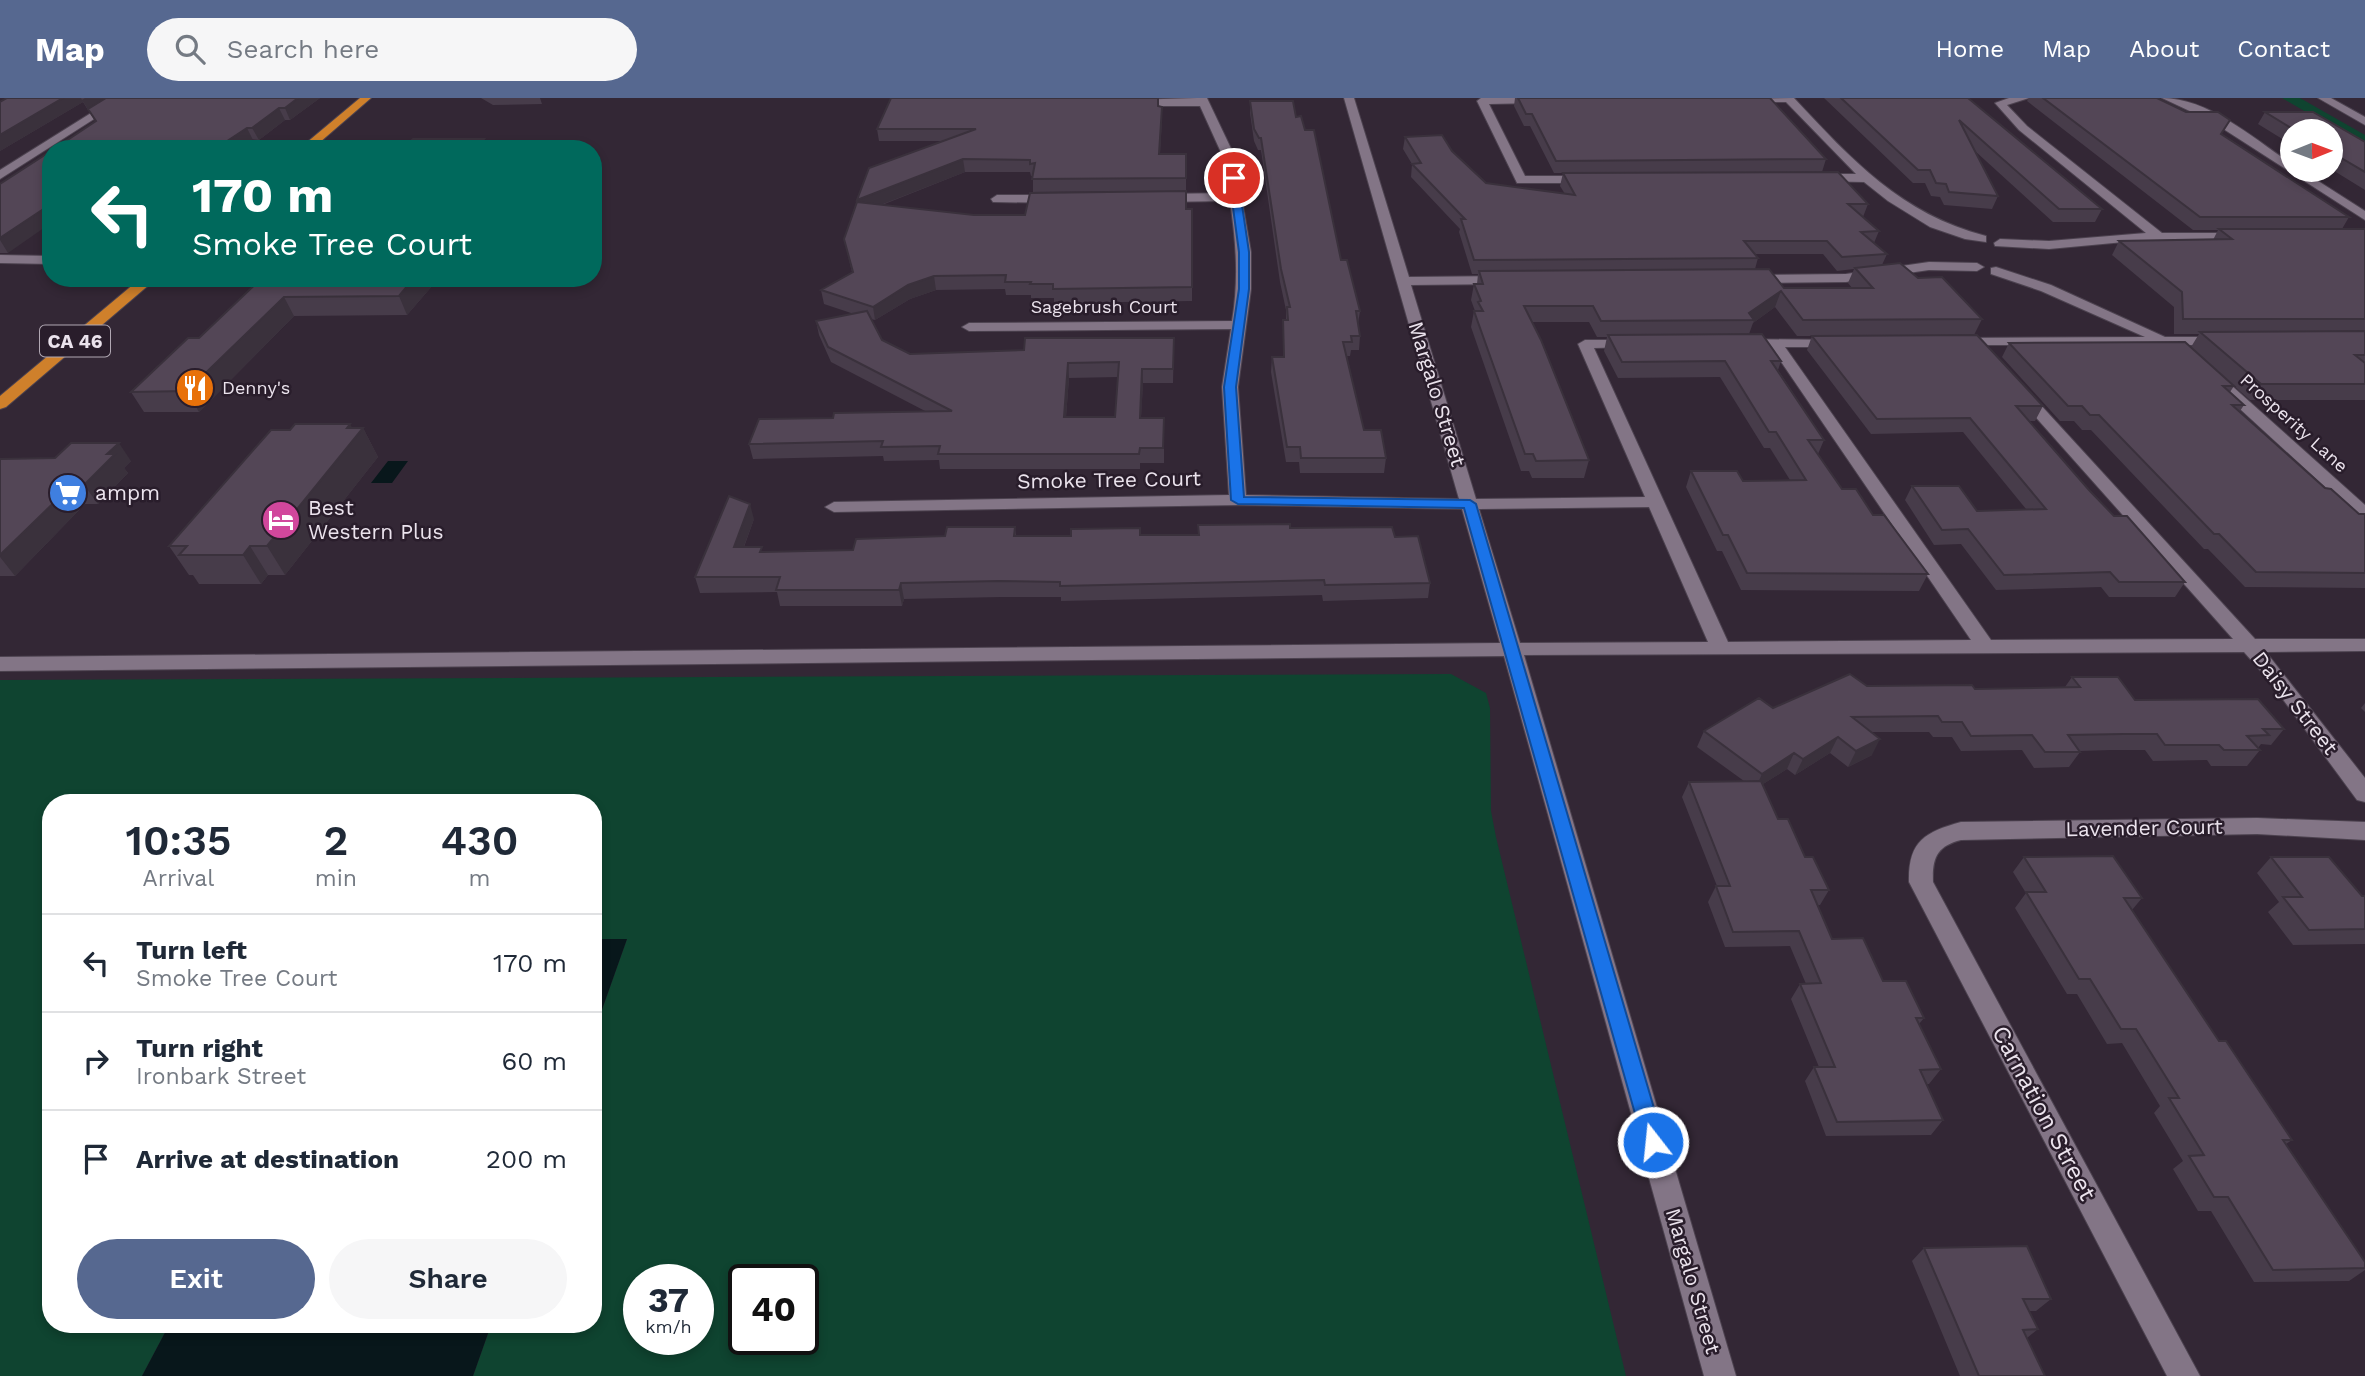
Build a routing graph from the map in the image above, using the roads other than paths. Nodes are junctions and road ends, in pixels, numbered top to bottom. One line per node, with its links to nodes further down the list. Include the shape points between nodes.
1 (122, 98): 13 (street)
2 (366, 98): 14 (highway)
3 (1349, 98): 42 (street, Margalo Street)
4 (1788, 98): 8 (street); 19 (street)
5 (2024, 98): 28 (street, via 2000,103 2015,121)
6 (2167, 98): 16 (street, via 2184,103)
7 (2323, 98): 12 (street)
8 (1733, 99)
9 (1202, 100): 11 (street); 22 (street, via 1230,159)
10 (1552, 100): 20 (street, via 1482,100 1521,180)
11 (1120, 103)
12 (2365, 122)
13 (55, 140)
14 (316, 140)
15 (42, 148): 17 (street)
16 (2280, 162)
17 (0, 175)
18 (1809, 178): 19 (street)
19 (1864, 178): 27 (street)
20 (1604, 180)
21 (2312, 182): 26 (street)
22 (1238, 197): 23 (street); 45 (street, via 1244,252)
23 (1144, 198)
24 (997, 199): 25 (street)
25 (1077, 199)
26 (2365, 216)
27 (1937, 225): 30 (street); 33 (street)
28 (2159, 237): 29 (street); 32 (street)
29 (2255, 237)
30 (1981, 239): 31 (street); 33 (street, via 1966,239)
31 (2000, 243): 32 (street); 36 (street, via 2018,249)
32 (2049, 245): 36 (street)
33 (1951, 248): 37 (street); 38 (street, via 1961,261)
34 (0, 259): 35 (street)
35 (42, 260)
36 (2028, 262): 39 (street, via 2018,271); 44 (street, Prosperity Lane)
37 (1929, 266): 38 (street); 40 (street, via 1846,278)
38 (1977, 267): 39 (street)
39 (1996, 271): 44 (street, Prosperity Lane)
40 (1736, 279)
41 (1528, 280): 42 (street)
42 (1403, 281): 60 (street, Margalo Street)
43 (139, 287): 57 (highway, CA 46)
44 (2046, 288): 47 (street, Prosperity Lane)
45 (1239, 325): 46 (street, Sagebrush Court); 58 (street, via 1230,387)
46 (969, 327)
47 (2166, 341): 48 (street); 50 (street); 62 (street, Prosperity Lane, via 2191,357)
48 (2232, 341)
49 (1936, 342): 50 (street)
50 (1976, 342): 55 (street)
51 (1653, 343): 59 (street, via 1585,344)
52 (1721, 343): 53 (street)
53 (1775, 343): 54 (street); 65 (street)
54 (1855, 343)
55 (1994, 363)
56 (2013, 383): 64 (street, Daisy Street)
57 (0, 404)
58 (1238, 500): 60 (street, Smoke Tree Court); 61 (street, Smoke Tree Court)
59 (1656, 502): 60 (street, Smoke Tree Court); 66 (street)
60 (1470, 504): 67 (street, Margalo Street)
61 (834, 507)
62 (2365, 514)
63 (2365, 645): 64 (street)
64 (2250, 646): 65 (street); 69 (street, Daisy Street)
65 (1986, 647): 66 (street)
66 (1721, 648): 67 (street)
67 (1512, 649): 68 (street); 72 (street, Margalo Street)
68 (0, 664)
69 (2365, 794)
70 (2365, 831): 71 (street, Lavender Court, via 2257,826 1961,831 1941,836)
71 (1926, 847): 73 (street, Carnation Street, via 1919,863 1921,882)
72 (1720, 1376)
73 (2184, 1376)

